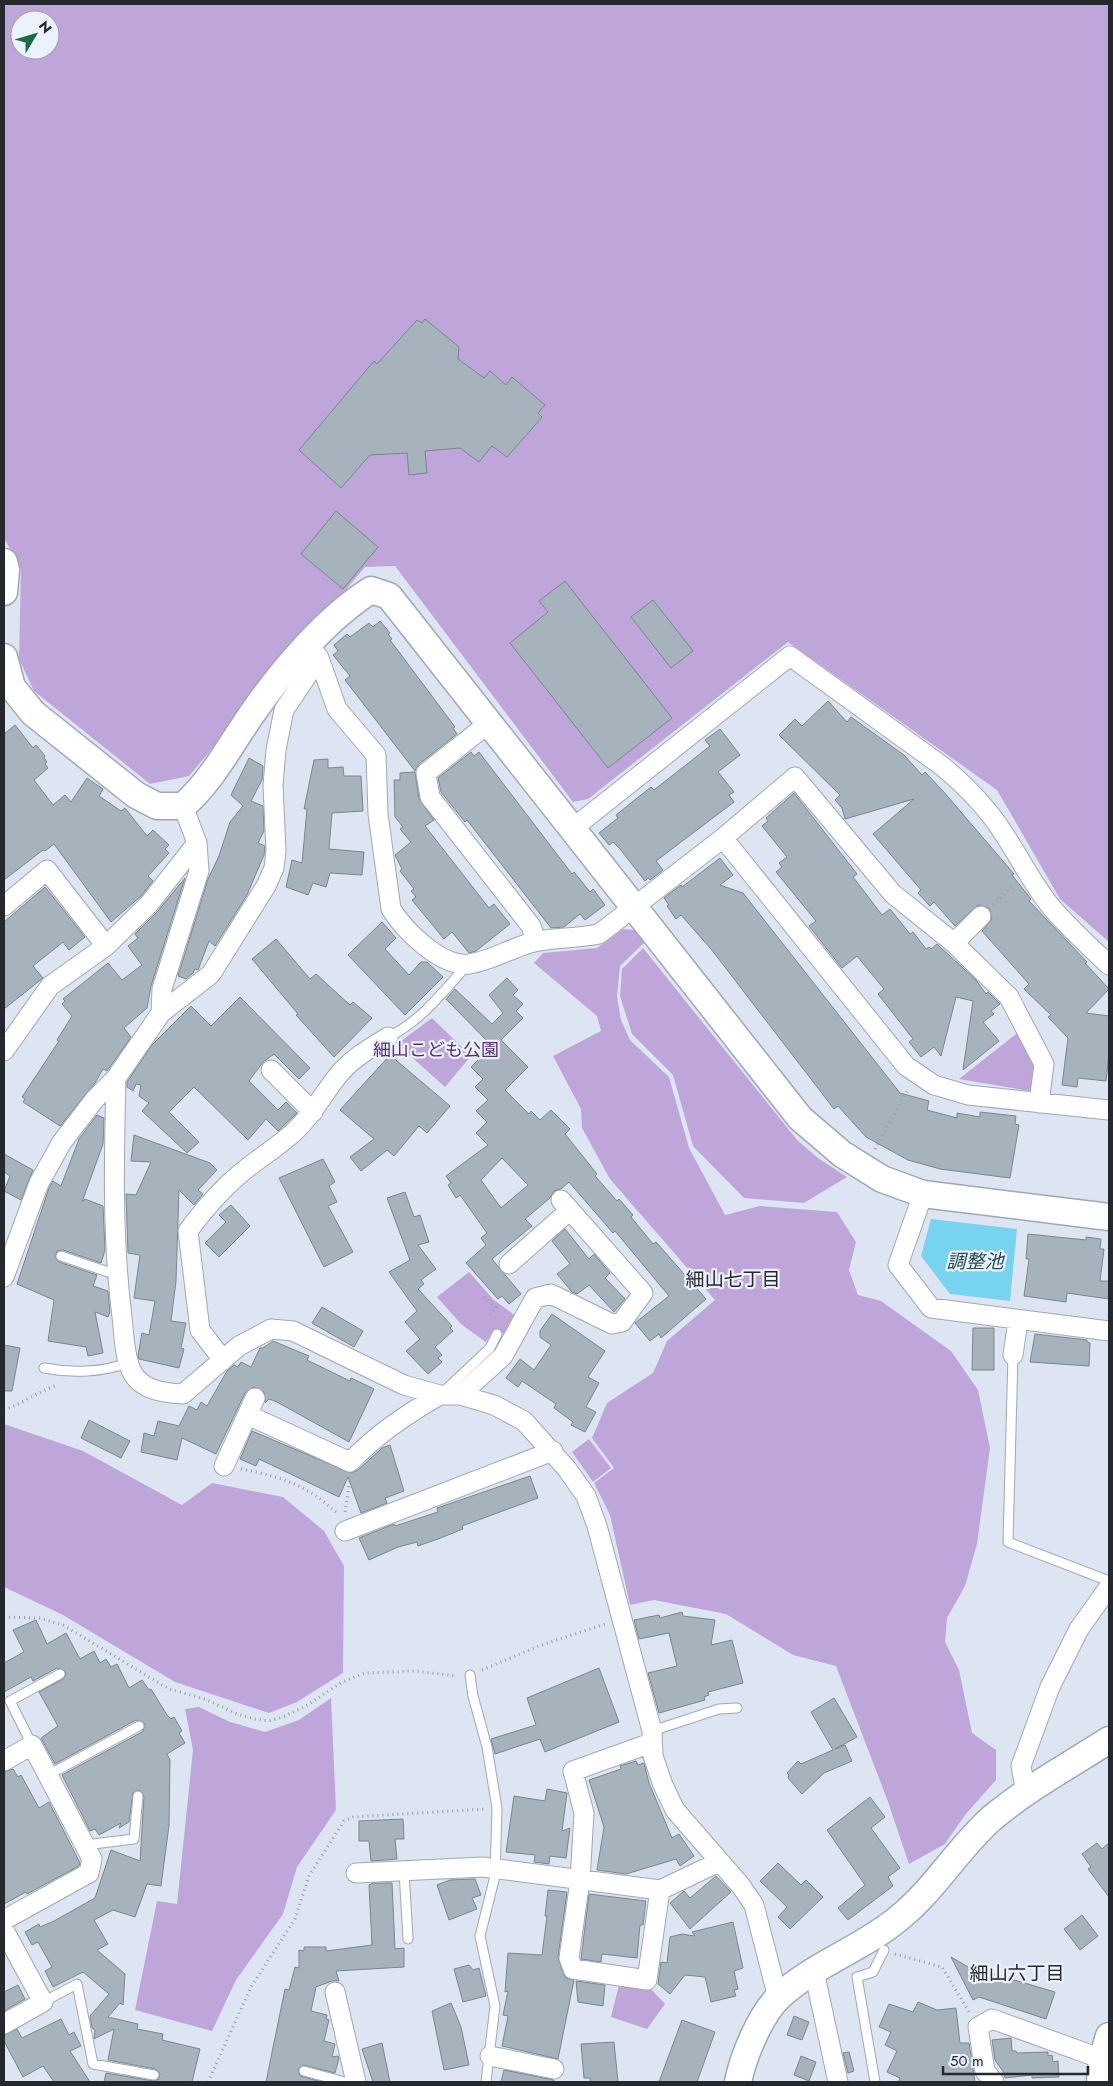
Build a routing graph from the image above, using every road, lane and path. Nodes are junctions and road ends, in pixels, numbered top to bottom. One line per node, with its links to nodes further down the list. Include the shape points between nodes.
1 (4, 562): 2 (street)
2 (4, 592)
3 (314, 651): 5 (street, via 323,628 371,590 389,596); 6 (street, via 254,710 201,791); 17 (street, via 337,709 376,755 378,814 390,909 433,953); 19 (street, via 284,710 276,750 274,868 211,974)
4 (4, 657): 6 (street, via 12,687 33,713 136,795 157,806)
5 (489, 723): 7 (street); 14 (street, via 426,773 430,797 531,926)
6 (184, 806): 9 (street)
7 (572, 829): 12 (street); 18 (street, via 790,656 963,784 983,804 1052,908)
8 (724, 838): 12 (street); 15 (street, via 796,777 893,894); 23 (street, via 906,1066)
9 (197, 843): 16 (street, via 149,904); 19 (street, via 199,871 162,989)
10 (1020, 879): 13 (path)
11 (4, 906): 16 (street, via 47,870)
12 (632, 906): 14 (street, via 598,934); 28 (street, via 800,1118 842,1154)
13 (981, 916): 15 (street)
14 (536, 942): 17 (street)
15 (954, 943): 25 (street, via 1009,997 1044,1064)
16 (106, 946): 21 (street, via 50,986)
17 (468, 964): 20 (lane, via 433,1002)
18 (1109, 965)
19 (161, 1013): 24 (street)
20 (388, 1037): 27 (street, via 342,1070)
21 (4, 1051)
22 (271, 1070): 27 (street)
23 (917, 1073): 25 (street, via 934,1085 968,1095); 28 (path)
24 (116, 1078): 33 (street, via 114,1190); 34 (street, via 62,1142 40,1183)
25 (1039, 1103): 26 (street)
26 (1109, 1110)
27 (313, 1112): 41 (street, via 296,1131 243,1171 211,1201 188,1231 200,1330)
28 (866, 1169): 29 (street, via 882,1179)
29 (923, 1194): 30 (street); 37 (street, via 898,1264 930,1308)
30 (1109, 1216)
31 (61, 1256): 33 (lane)
32 (509, 1264): 45 (street, via 565,1205 643,1293 622,1322 612,1324 551,1294 535,1298 503,1356)
33 (117, 1275): 42 (street)
34 (4, 1277)
35 (484, 1297): 36 (path, via 496,1307)
36 (490, 1315)
37 (1018, 1321): 38 (street); 40 (street)
38 (1109, 1331)
39 (497, 1334): 44 (lane, via 490,1348)
40 (1013, 1355): 50 (lane, via 1008,1542)
41 (224, 1360): 42 (street, via 183,1394 160,1393 142,1384); 44 (street, via 240,1346 271,1329 293,1331 404,1385)
42 (129, 1362): 43 (lane, via 119,1367 66,1372)
43 (44, 1368)
44 (440, 1395): 45 (street); 47 (street, via 411,1412)
45 (460, 1395): 46 (street, via 494,1405 524,1421)
46 (553, 1451): 49 (street); 53 (street, via 586,1496)
47 (350, 1462): 48 (street, via 252,1406); 48 (path, via 353,1473 347,1487 344,1519 321,1498 283,1478)
48 (224, 1466)
49 (345, 1531)
50 (1109, 1580)
51 (1109, 1587): 63 (street, via 1079,1630 1050,1687 1021,1766)
52 (4, 1617): 55 (path, via 54,1622 168,1689 237,1714 269,1720 304,1707 337,1685 365,1673 414,1671 458,1677)
53 (622, 1620): 55 (path, via 557,1640); 58 (street)
54 (60, 1674): 60 (lane, via 10,1701)
55 (470, 1674): 65 (lane)
56 (737, 1708): 58 (lane, via 720,1709)
57 (139, 1726): 62 (lane)
58 (651, 1737): 67 (street, via 662,1785 675,1810); 71 (street, via 573,1772 584,1814)
59 (1109, 1740): 63 (street)
60 (32, 1745): 61 (street); 62 (street)
61 (4, 1761)
62 (48, 1775): 66 (street)
63 (1026, 1793): 76 (street, via 975,1835 927,1893)
64 (138, 1796): 66 (lane, via 134,1839)
65 (497, 1808): 68 (lane); 88 (path, via 353,1817 344,1821 309,1876 295,1918 251,1987)
66 (85, 1845): 73 (street, via 92,1859 89,1873)
67 (719, 1862): 72 (street); 79 (street, via 742,1886 754,1905)
68 (496, 1868): 69 (street); 71 (street); 83 (lane, via 480,1936 495,2006)
69 (404, 1871): 70 (street); 75 (lane)
70 (356, 1873)
71 (580, 1880): 72 (street); 72 (street, via 569,1958 573,1969 647,1980)
72 (660, 1890)
73 (4, 1920)
74 (4, 1930): 80 (street)
75 (408, 1939)
76 (879, 1943): 77 (street); 82 (path, via 942,1967); 94 (lane, via 874,1972 857,1977)
77 (814, 1971): 79 (street); 93 (street)
78 (335, 1992): 90 (street)
79 (778, 1998): 92 (street, via 742,2063)
80 (43, 2002): 81 (street); 87 (lane, via 77,1984 93,2064)
81 (4, 2024)
82 (978, 2028): 84 (street, via 992,2019); 95 (street, via 985,2071)
83 (490, 2056): 85 (street); 91 (lane)
84 (1104, 2059)
85 (554, 2069)
86 (304, 2071): 89 (lane)
87 (154, 2075)
88 (208, 2082)
89 (345, 2082)
90 (356, 2082)
91 (486, 2082)
92 (738, 2082)
93 (838, 2082)
94 (875, 2082)
95 (994, 2082)

